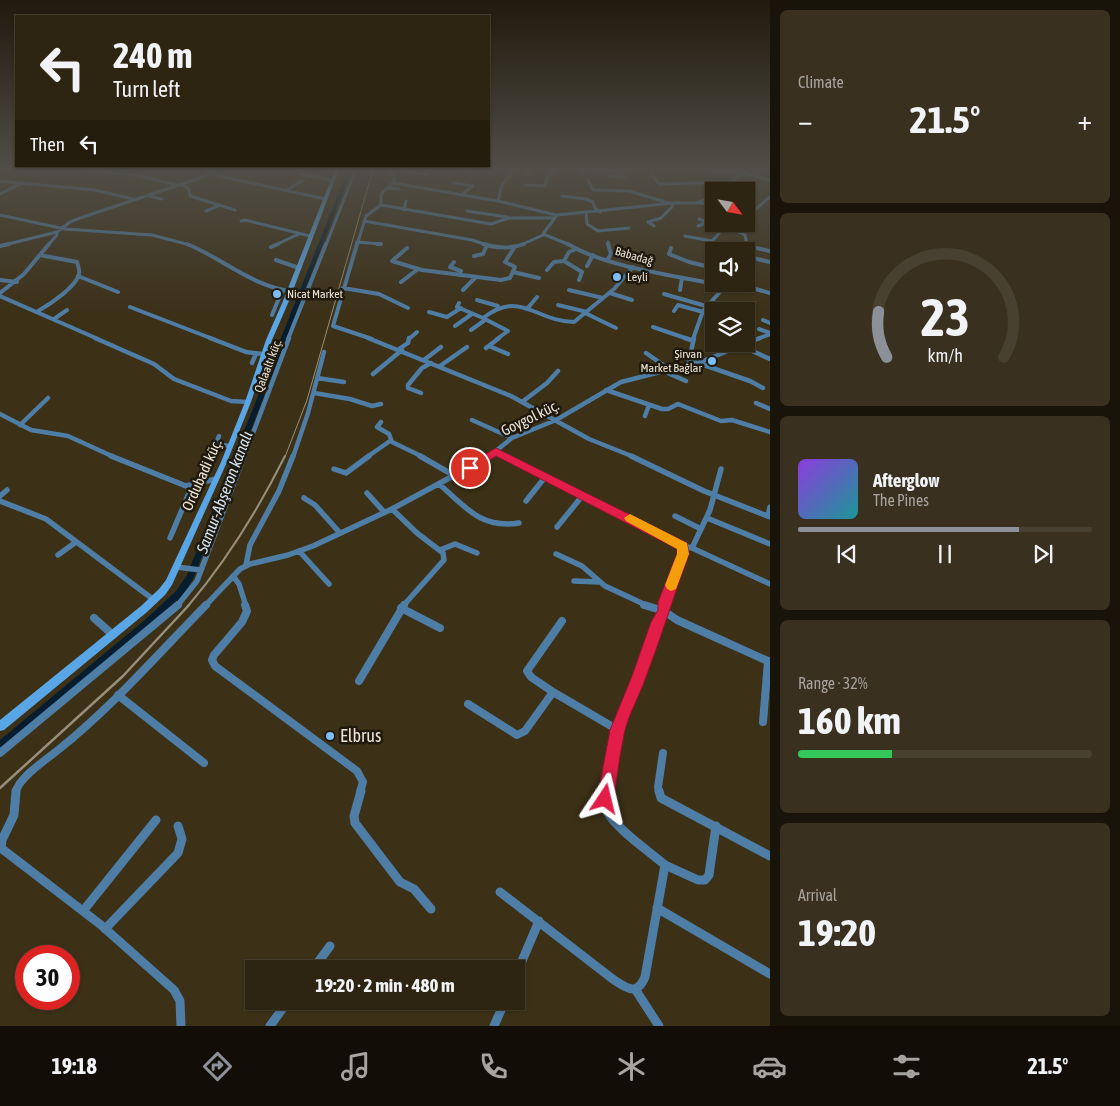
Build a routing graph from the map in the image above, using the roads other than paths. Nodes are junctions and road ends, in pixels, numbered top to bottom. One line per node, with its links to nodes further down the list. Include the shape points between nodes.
1 (4, 217): 22 (street)
2 (85, 217): 22 (street)
3 (318, 217): 31 (street, Ordubadi küç.)
4 (337, 217): 201 (street, Qalaaltı küç.)
5 (366, 217): 15 (street)
6 (440, 217): 12 (street, via 490,224)
7 (502, 217): 12 (street)
8 (534, 217): 12 (street)
9 (553, 217): 30 (street)
10 (586, 217): 21 (street, via 587,227 598,231)
11 (662, 217): 18 (street, via 648,222)
12 (509, 218)
13 (699, 219): 16 (street)
14 (241, 221): 28 (street)
15 (364, 221): 23 (street); 33 (street)
16 (705, 221)
17 (705, 223): 19 (street)
18 (654, 226)
19 (698, 226)
20 (426, 227): 25 (street)
21 (629, 228)
22 (62, 229): 24 (street); 77 (street, via 168,236 199,248 272,289)
23 (406, 229): 25 (street); 29 (street)
24 (57, 232): 38 (street); 46 (street)
25 (423, 232): 37 (street, via 476,240)
26 (721, 232): 32 (street, via 712,241)
27 (738, 232): 35 (street, via 745,236)
28 (299, 234): 31 (street); 39 (street)
29 (402, 235)
30 (543, 235): 41 (street); 44 (street, Babadağ)
31 (310, 236): 58 (street, Ordubadi küç.)
32 (685, 236)
33 (357, 242): 36 (street); 72 (street)
34 (608, 242): 49 (street, via 611,254)
35 (747, 242)
36 (382, 244)
37 (487, 245): 41 (street); 48 (street, via 483,254)
38 (0, 246)
39 (271, 247)
40 (407, 248): 59 (street, via 392,261)
41 (514, 248): 61 (street, via 505,262 515,266)
42 (671, 248): 56 (street, via 669,254)
43 (755, 248): 45 (street)
44 (576, 249): 47 (street, Babadağ); 52 (street)
45 (770, 251)
46 (40, 255): 63 (street, via 77,262); 69 (street)
47 (593, 255): 49 (street, Babadağ); 55 (street)
48 (474, 256)
49 (608, 259): 57 (street, Babadağ)
50 (755, 259): 54 (street)
51 (276, 260): 58 (street)
52 (564, 260): 60 (street, via 554,262); 68 (street, via 582,272)
53 (454, 262): 62 (street, via 450,267 460,270)
54 (770, 262)
55 (587, 266)
56 (705, 266)
57 (633, 267): 66 (street, Babadağ); 80 (street)
58 (299, 268): 77 (street, Ordubadi küç.)
59 (418, 269): 62 (street); 70 (street)
60 (547, 270)
61 (513, 272): 64 (street, via 507,280); 65 (street)
62 (458, 275): 64 (street)
63 (78, 276): 78 (street); 97 (street, via 60,296)
64 (475, 278): 74 (street)
65 (539, 278)
66 (682, 278): 71 (street, Babadağ); 76 (street)
67 (0, 280): 69 (street)
68 (579, 280)
69 (17, 282): 82 (street)
70 (401, 282)
71 (705, 282)
72 (343, 288): 93 (street, via 379,294); 119 (street, via 333,326)
73 (755, 289): 81 (street)
74 (463, 290)
75 (569, 290): 85 (street)
76 (680, 290)
77 (286, 291): 103 (street); 124 (street, Ordubadi küç.)
78 (118, 292)
79 (719, 292): 88 (street)
80 (610, 293): 85 (street); 87 (street)
81 (770, 293)
82 (0, 294): 97 (street)
83 (664, 294): 91 (street)
84 (537, 297): 95 (street)
85 (602, 298): 101 (street)
86 (477, 300): 90 (street)
87 (632, 300)
88 (710, 302)
89 (558, 305): 101 (street)
90 (498, 306): 95 (street, via 510,303); 105 (street)
91 (705, 306)
92 (130, 307): 124 (street)
93 (408, 308)
94 (705, 308): 99 (street)
95 (527, 309): 101 (street, via 567,322 574,322)
96 (67, 310): 104 (street)
97 (38, 311): 104 (street)
98 (674, 311): 99 (street, via 678,305)
99 (703, 311): 115 (street)
100 (429, 312): 102 (street, via 447,317 460,306)
101 (586, 312): 110 (street)
102 (472, 314): 105 (street); 108 (street)
103 (272, 315)
104 (54, 319): 144 (street, via 154,364 174,379 231,401)
105 (484, 319): 112 (street); 125 (street, via 508,331 487,347)
106 (763, 320): 107 (street)
107 (770, 323)
108 (455, 326)
109 (653, 327): 115 (street)
110 (616, 328)
111 (758, 329): 114 (street)
112 (471, 330)
113 (417, 332): 119 (street)
114 (770, 334): 116 (street)
115 (692, 340): 128 (street)
116 (755, 340)
117 (441, 347): 127 (street)
118 (467, 347): 132 (street)
119 (400, 350): 127 (street); 135 (street)
120 (324, 352): 136 (street)
121 (726, 352): 131 (street)
122 (754, 352): 126 (street)
123 (646, 353): 133 (street)
124 (260, 354): 129 (street); 144 (street, Ordubadi küç.)
125 (508, 354)
126 (770, 359)
127 (424, 360): 130 (street)
128 (690, 362): 131 (street); 133 (street, Goygol küç.)
129 (252, 363)
130 (431, 363): 132 (street); 142 (street, via 422,368 408,386)
131 (698, 363): 139 (street)
132 (440, 366): 145 (street)
133 (666, 370): 137 (street); 140 (street, Goygol küç., via 627,380)
134 (558, 371): 145 (street, via 548,383)
135 (373, 374)
136 (317, 378): 138 (street); 141 (street)
137 (686, 381)
138 (344, 382)
139 (763, 388)
140 (606, 390): 148 (street); 153 (street, Goygol küç.)
141 (314, 393): 147 (street, via 372,406); 199 (street, via 292,463 248,548)
142 (420, 393)
143 (48, 398): 155 (street)
144 (248, 402): 160 (street, Ordubadi küç.)
145 (522, 402): 153 (street)
146 (756, 403): 149 (street)
147 (381, 404)
148 (649, 405): 151 (street); 156 (street, via 666,410 678,404 721,421 732,420)
149 (770, 409)
150 (0, 414): 155 (street)
151 (645, 416)
152 (472, 420): 158 (street)
153 (556, 420): 158 (street, Goygol küç.); 174 (street, via 589,439)
154 (381, 422): 159 (street, via 377,428 389,434)
155 (20, 425): 170 (street, via 68,436 119,460)
156 (770, 432)
157 (219, 436): 160 (street, via 216,444)
158 (512, 438): 162 (street, Goygol küç.)
159 (390, 441): 164 (street, via 346,473); 166 (street)
160 (230, 446): 168 (street, Ordubadi küç.)
161 (466, 449): 163 (street)
162 (496, 451): 163 (street, Goygol küç.); 167 (street)
163 (485, 460): 166 (street, Goygol küç.)
164 (334, 469)
165 (721, 469): 174 (street)
166 (455, 476): 169 (street, Goygol küç.)
167 (546, 476): 173 (street); 178 (street)
168 (216, 479): 170 (street); 200 (street, Ordubadi küç.)
169 (439, 484): 180 (street, Goygol küç.); 185 (street, via 470,511 492,523)
170 (192, 486): 189 (street)
171 (7, 490): 175 (street)
172 (367, 493): 181 (street)
173 (582, 494): 186 (street); 192 (street)
174 (715, 495): 183 (street); 184 (street)
175 (0, 496)
176 (304, 498): 188 (street, via 315,505)
177 (0, 501): 190 (street, via 46,519)
178 (526, 501)
179 (770, 507): 183 (street)
180 (392, 508): 181 (street, Goygol küç.); 194 (street, via 412,529)
181 (384, 512): 188 (street, Goygol küç.)
182 (675, 516): 187 (street)
183 (769, 517)
184 (707, 518): 187 (street); 191 (street)
185 (519, 523)
186 (557, 527)
187 (701, 529): 193 (street)
188 (340, 533): 195 (street, Goygol küç.)
189 (170, 538)
190 (76, 542): 198 (street); 207 (street)
191 (770, 544)
192 (683, 546): 193 (street); 209 (street, via 683,554 664,602)
193 (692, 548): 206 (street)
194 (440, 550): 196 (street, via 449,543 455,543); 208 (street, via 445,556 443,563)
195 (299, 551): 199 (street, Goygol küç.); 205 (street)
196 (478, 553)
197 (556, 554): 204 (street, via 582,566)
198 (58, 555)
199 (246, 565): 202 (street)
200 (176, 567): 201 (street); 207 (street, Ordubadi küç., via 166,587)
201 (201, 570): 222 (street, Qalaaltı küç., via 192,588 176,607)
202 (233, 576): 217 (street); 233 (street, via 239,584 247,611 242,622 214,655 215,666 357,771 363,782 354,816 356,824 400,882 414,889)
203 (574, 581): 204 (street)
204 (600, 582): 209 (street)
205 (329, 584)
206 (770, 584)
207 (154, 600): 213 (street, Ordubadi küç.)
208 (402, 608): 212 (street); 215 (street)
209 (664, 611): 214 (street); 221 (street, via 657,622)
210 (94, 618): 213 (street)
211 (562, 621): 216 (street, via 528,671 531,677)
212 (440, 628)
213 (112, 635): 220 (street, Ordubadi küç.)
214 (769, 662): 219 (street)
215 (359, 681)
216 (553, 692): 218 (street, via 525,731 517,735); 221 (street)
217 (118, 695): 224 (street); 228 (street, via 84,730 19,784 14,796 14,815)
218 (468, 704)
219 (763, 722)
220 (0, 726)
221 (618, 730): 230 (street, via 605,799 607,810 615,822)
222 (0, 753)
223 (662, 753): 227 (street, via 658,788 661,798)
224 (204, 763)
225 (156, 820): 234 (street)
226 (178, 826): 236 (street, via 183,833 183,841 178,853)
227 (716, 826): 229 (street); 230 (street, via 709,874 705,880)
228 (1, 846): 234 (street)
229 (770, 856)
230 (665, 865): 232 (street)
231 (500, 892): 235 (street)
232 (657, 908): 240 (street); 241 (street, via 645,978)
233 (431, 909)
234 (82, 911): 236 (street)
235 (540, 921): 239 (street); 241 (street, via 614,980)
236 (105, 929): 244 (street, via 174,990 180,1001)
237 (330, 946): 238 (street)
238 (320, 960)
239 (523, 960)
240 (770, 974)
241 (635, 990): 247 (street)
242 (282, 1010): 245 (street)
243 (501, 1010): 246 (street)
244 (181, 1026)
245 (270, 1026)
246 (494, 1026)
247 (659, 1026)

